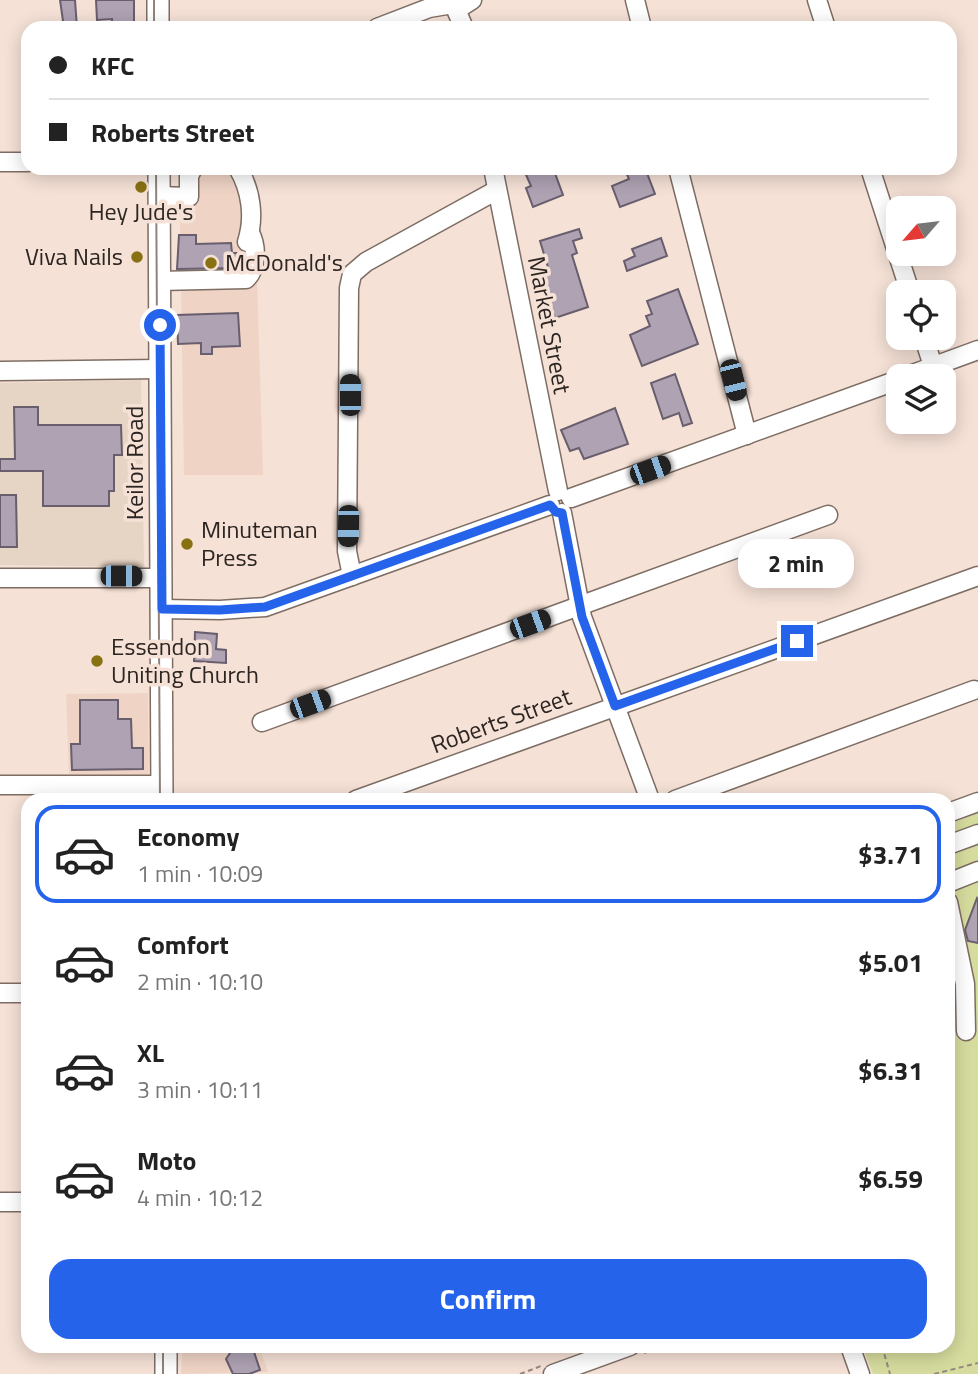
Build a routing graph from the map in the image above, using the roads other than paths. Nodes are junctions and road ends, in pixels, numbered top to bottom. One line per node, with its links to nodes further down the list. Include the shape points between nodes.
1 (158, 0): 5 (main road)
2 (635, 0): 8 (street)
3 (817, 0): 9 (street)
4 (452, 3): 6 (street); 7 (street)
5 (158, 21)
6 (398, 21)
7 (461, 21)
8 (640, 21)
9 (824, 21)
10 (0, 162): 11 (street)
11 (21, 162)
12 (159, 175): 19 (main road, Keilor Road)
13 (190, 175): 19 (street, via 190,197)
14 (241, 175): 21 (street, via 249,191 254,240 254,265 246,279)
15 (494, 175): 18 (street, Market Street)
16 (680, 175): 27 (street)
17 (872, 175): 20 (street)
18 (497, 190): 28 (street, Market Street); 30 (street, via 352,274 348,551)
19 (159, 196): 21 (main road, Keilor Road, via 168,228)
20 (906, 280)
21 (159, 281): 24 (main road, Keilor Road)
22 (978, 350): 23 (street)
23 (939, 364)
24 (160, 369): 25 (street); 33 (main road, Keilor Road)
25 (0, 370)
26 (886, 384): 27 (street)
27 (747, 435): 28 (street)
28 (561, 502): 30 (street); 34 (street, Market Street)
29 (828, 515): 34 (street)
30 (352, 576): 35 (street, via 255,609)
31 (978, 576): 37 (street, Roberts Street)
32 (0, 578): 33 (street)
33 (162, 578): 35 (main road, Keilor Road)
34 (579, 606): 37 (street, Market Street); 38 (street)
35 (162, 609): 40 (main road, Keilor Road)
36 (974, 690): 43 (street)
37 (615, 706): 41 (street, Roberts Street); 42 (street, Market Street)
38 (262, 722)
39 (0, 785): 40 (street)
40 (162, 792)
41 (375, 793)
42 (647, 793)
43 (694, 793)
44 (978, 802): 45 (street)
45 (955, 811)
46 (955, 812): 47 (street)
47 (973, 836): 48 (street)
48 (955, 842)
49 (978, 871): 50 (street)
50 (955, 880)
51 (955, 936): 54 (street, via 965,984)
52 (0, 993): 53 (street)
53 (21, 993)
54 (966, 1031)
55 (0, 1202): 56 (street)
56 (21, 1202)
57 (166, 1353): 60 (main road)
58 (612, 1353): 61 (street)
59 (852, 1353): 62 (street)
60 (166, 1374)
61 (553, 1374)
62 (860, 1374)

